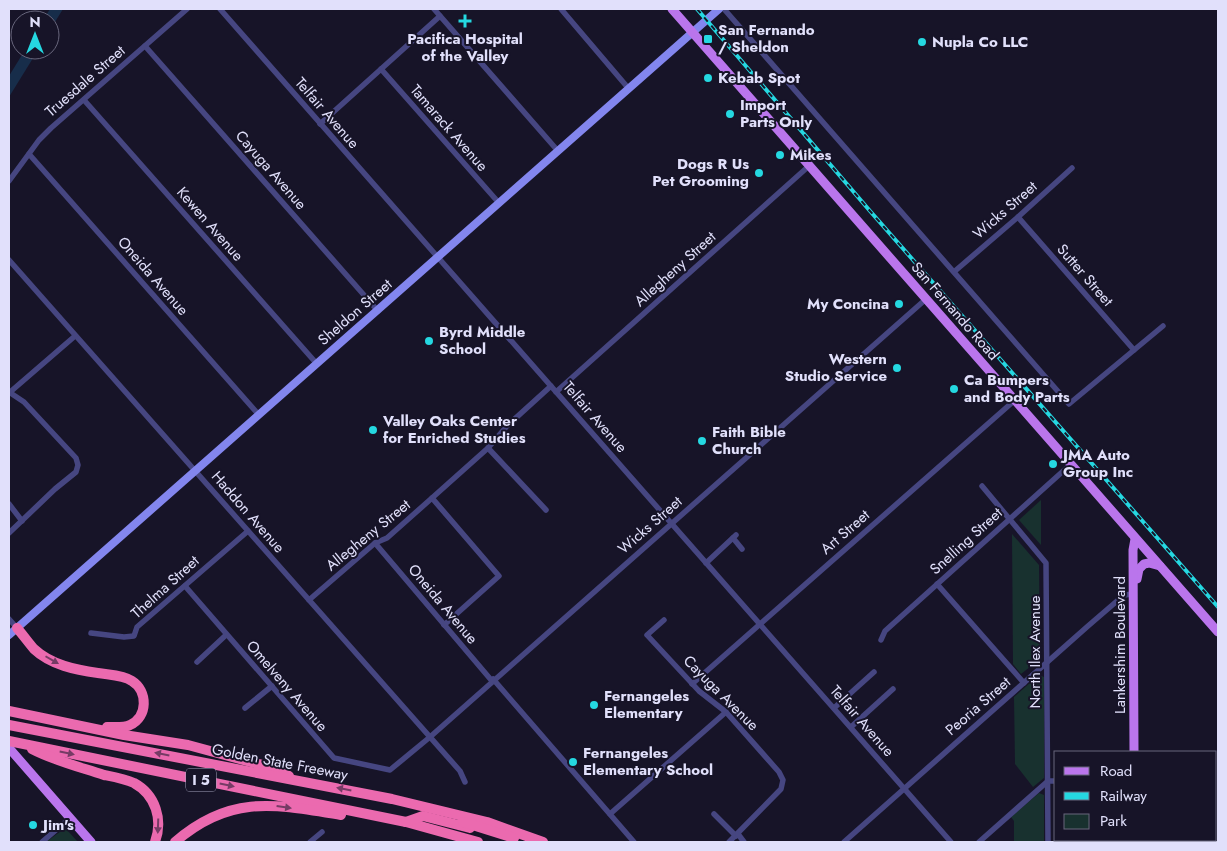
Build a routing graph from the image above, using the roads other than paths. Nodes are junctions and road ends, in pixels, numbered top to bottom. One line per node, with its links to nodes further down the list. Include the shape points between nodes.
1 (187, 9): 10 (street, Truesdale Street)
2 (220, 9): 14 (street, Telfair Avenue)
3 (434, 9): 8 (street)
4 (561, 9): 12 (street)
5 (672, 9): 9 (main road, San Fernando Road)
6 (719, 9): 9 (main road, Sheldon Street)
7 (724, 9): 24 (street, San Fernando Road)
8 (440, 16): 11 (street); 15 (street)
9 (692, 32): 12 (main road, Sheldon Street); 17 (main road, San Fernando Road)
10 (145, 46): 13 (street, Truesdale Street); 26 (street, Cayuga Avenue)
11 (381, 69): 14 (street); 20 (street, Tamarack Avenue)
12 (629, 88): 15 (main road, Sheldon Street)
13 (84, 100): 16 (street, Truesdale Street, via 51,128); 30 (street, Kewen Avenue)
14 (320, 124): 22 (street, Telfair Avenue)
15 (558, 151): 20 (main road, Sheldon Street)
16 (29, 154): 19 (street, Truesdale Street); 35 (street, Oneida Avenue)
17 (810, 165): 25 (main road, San Fernando Road); 32 (street, Allegheny Street)
18 (1072, 168): 21 (street, Wicks Street)
19 (9, 181)
20 (499, 204): 22 (main road, Sheldon Street)
21 (1018, 217): 24 (street, Wicks Street); 29 (street, Sutter Street)
22 (438, 257): 26 (main road, Sheldon Street); 31 (street, Telfair Avenue)
23 (9, 260): 28 (street, Haddon Avenue)
24 (955, 271): 29 (street, San Fernando Road, via 1069,404)
25 (926, 299): 34 (main road, San Fernando Road); 45 (street, Wicks Street)
26 (378, 311): 30 (main road, Sheldon Street)
27 (1163, 326): 29 (street)
28 (75, 336): 33 (street); 38 (street, Haddon Avenue)
29 (1134, 350)
30 (317, 364): 35 (main road, Sheldon Street)
31 (551, 386): 32 (street, Telfair Avenue); 36 (street, Allegheny Street)
32 (556, 392): 45 (street, Telfair Avenue)
33 (9, 393): 44 (street, via 24,402 76,458 78,465 76,472)
34 (1015, 400): 37 (main road, San Fernando Road); 59 (street, Art Street)
35 (259, 415): 38 (main road, Sheldon Street)
36 (488, 448): 40 (street, Allegheny Street); 42 (street)
37 (1071, 464): 43 (street, Snelling Street); 48 (main road, San Fernando Road)
38 (196, 471): 46 (street, Haddon Avenue); 61 (main road, Sheldon Street)
39 (982, 486): 43 (street, North Ilex Avenue)
40 (432, 498): 49 (street, Allegheny Street, via 387,538); 60 (street, via 499,576)
41 (9, 504): 44 (street)
42 (546, 510)
43 (1009, 519): 53 (street, Snelling Street); 67 (street, North Ilex Avenue, via 1046,562)
44 (22, 521): 47 (street)
45 (671, 524): 51 (street, Telfair Avenue); 69 (street, Wicks Street)
46 (248, 531): 54 (street, Thelma Street); 56 (street, Haddon Avenue)
47 (9, 533)
48 (1135, 539): 52 (main road, San Fernando Road); 55 (main road, Lankershim Boulevard)
49 (375, 542): 56 (street, Allegheny Street); 60 (street, Oneida Avenue)
50 (742, 549): 51 (street, via 735,536)
51 (706, 563): 59 (street, Telfair Avenue)
52 (1160, 566): 55 (main road, via 1149,563 1139,569); 62 (main road, San Fernando Road)
53 (937, 584): 65 (street, Snelling Street, via 885,631); 70 (street)
54 (184, 586): 63 (street, Thelma Street, via 137,627 134,636); 64 (street, Omelveny Avenue)
55 (1133, 594): 67 (street, Peoria Street, via 1124,594); 85 (main road, Lankershim Boulevard)
56 (309, 600): 81 (street, Haddon Avenue)
57 (9, 619): 61 (street)
58 (664, 620): 71 (street, Cayuga Avenue, via 647,635)
59 (760, 624): 71 (street, Art Street); 75 (street, Telfair Avenue)
60 (444, 626): 69 (street, Oneida Avenue)
61 (13, 632): 79 (highway, one-way to 79, via 58,664 126,679 142,691 145,706 140,719 130,726)
62 (1218, 632)
63 (91, 633)
64 (226, 635): 66 (street); 72 (street, Omelveny Avenue)
65 (880, 640)
66 (197, 662)
67 (1048, 662): 70 (street, Peoria Street); 88 (street, North Ilex Avenue)
68 (871, 672): 75 (street)
69 (492, 680): 81 (street, Wicks Street); 93 (street, Oneida Avenue)
70 (1024, 682): 91 (street, Peoria Street)
71 (692, 684): 77 (street, Cayuga Avenue)
72 (272, 686): 74 (street); 86 (street, Omelveny Avenue, via 334,758)
73 (894, 689): 80 (street)
74 (245, 708)
75 (834, 708): 80 (street, Telfair Avenue)
76 (9, 711): 79 (highway)
77 (726, 712): 93 (street); 99 (street, Cayuga Avenue, via 780,772 783,780 781,789)
78 (9, 725): 87 (highway, Golden State Freeway / I 5, one-way to 78)
79 (82, 726): 87 (highway, via 221,753 277,769)
80 (851, 727): 91 (street, Telfair Avenue)
81 (430, 737): 86 (street, Wicks Street); 90 (street, Haddon Avenue)
82 (9, 741): 83 (highway, I 5)
83 (20, 743): 95 (highway, I 5, one-way to 95); 102 (highway, one-way to 102, via 51,759 134,783 152,800 158,812)
84 (11, 751): 96 (main road)
85 (1134, 751)
86 (390, 770)
87 (295, 780): 92 (highway, Golden State Freeway / I 5, one-way to 87)
88 (1048, 781): 89 (street); 114 (street); 115 (street, North Ilex Avenue)
89 (1054, 781)
90 (466, 782)
91 (904, 788): 112 (street, Peoria Street); 113 (street, Telfair Avenue)
92 (392, 799): 107 (highway, via 406,808); 108 (highway, Golden State Freeway / I 5, via 488,822)
93 (610, 814): 109 (street, Oneida Avenue)
94 (714, 814): 99 (street)
95 (383, 817): 97 (highway, I 5); 103 (highway, one-way to 95, via 210,817 251,806 274,806 367,820)
96 (70, 818): 100 (street); 101 (main road)
97 (406, 822): 105 (highway, I 5); 106 (highway, via 423,816)
98 (322, 832): 104 (street)
99 (737, 835): 110 (street); 111 (street)
100 (42, 842)
101 (91, 842)
102 (156, 842)
103 (175, 842)
104 (310, 842)
105 (478, 842)
106 (513, 842)
107 (524, 842)
108 (543, 842)
109 (634, 842)
110 (729, 842)
111 (744, 842)
112 (844, 842)
113 (951, 842)
114 (979, 842)
115 (1048, 842)

